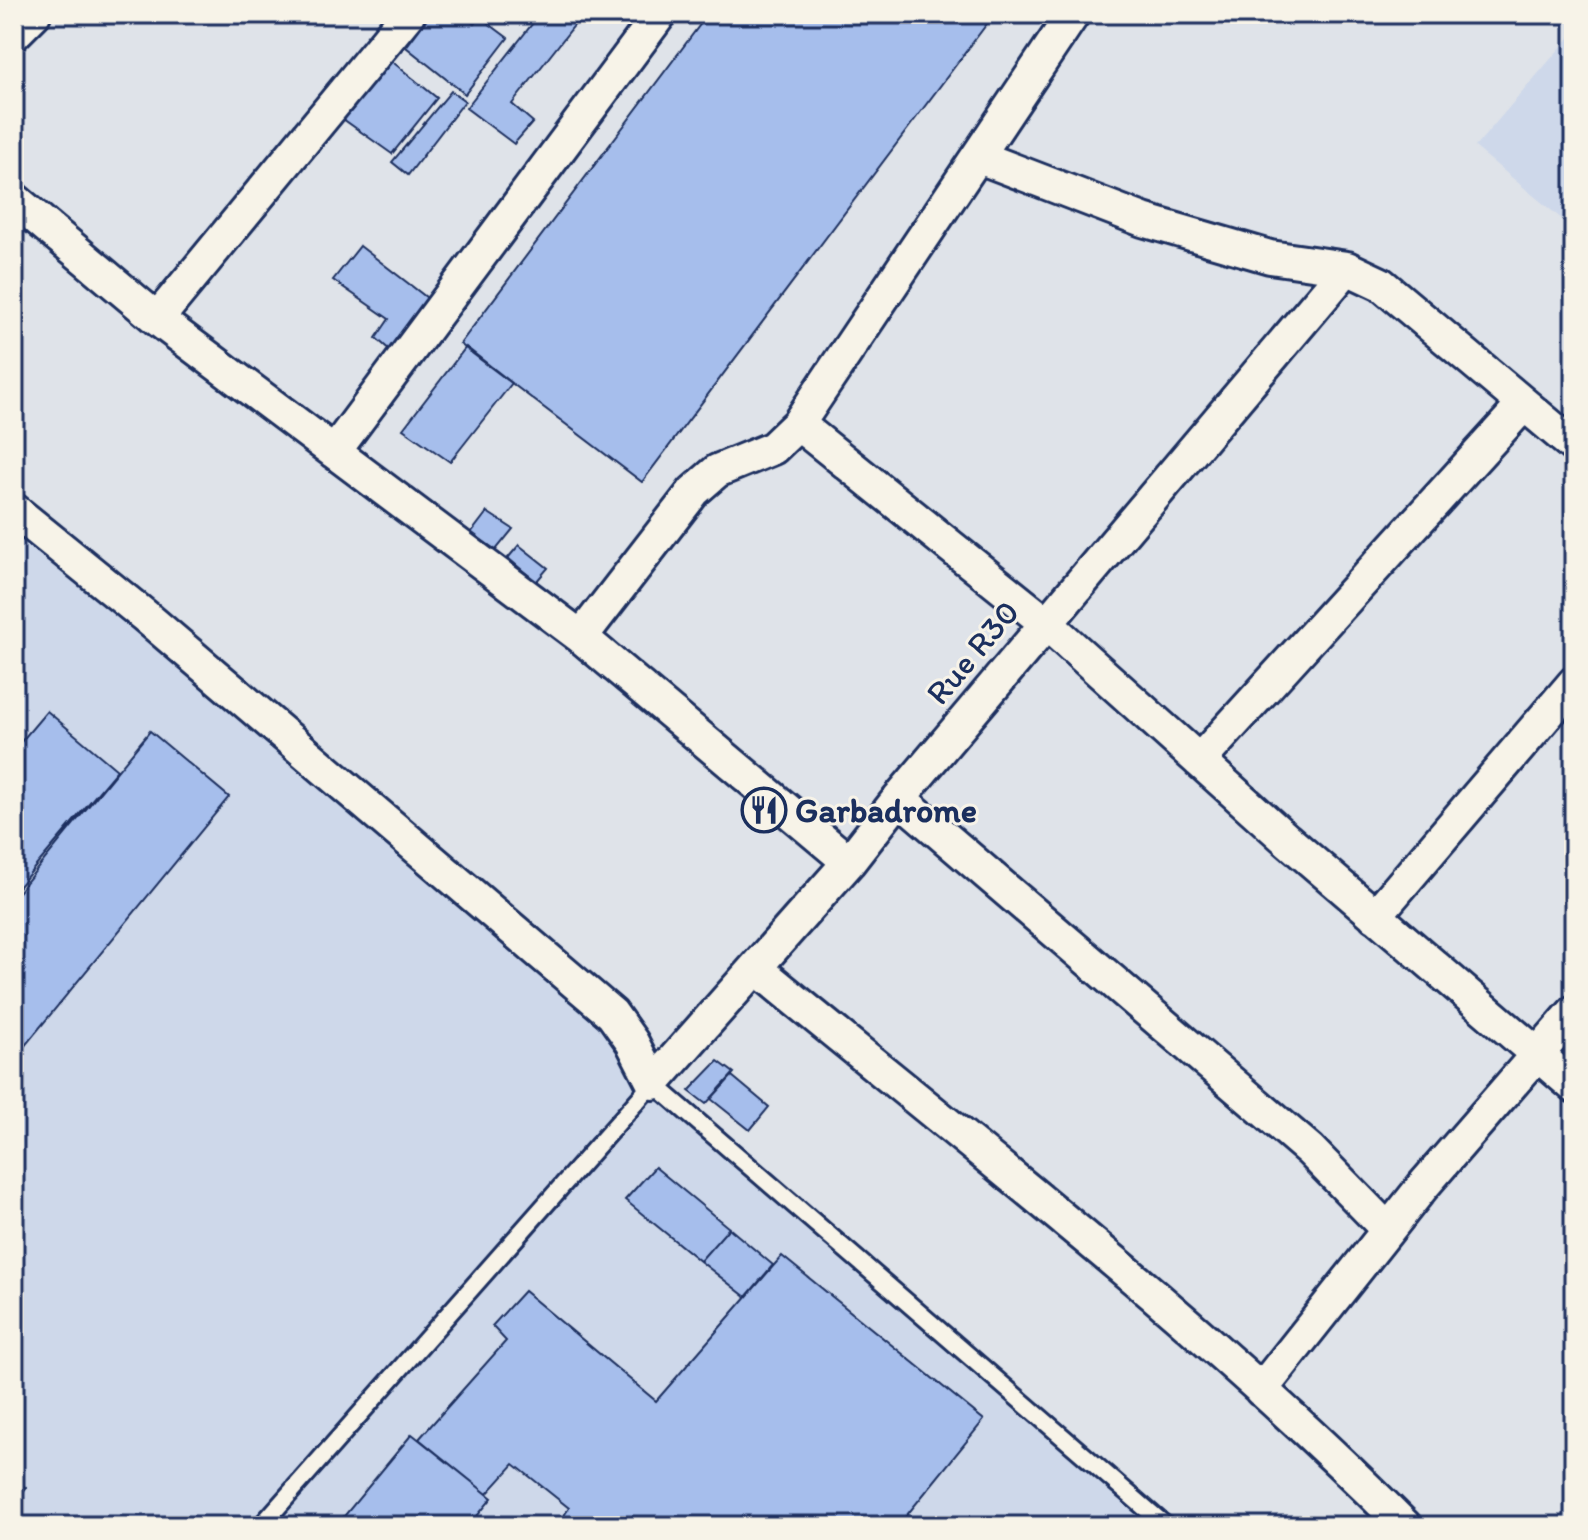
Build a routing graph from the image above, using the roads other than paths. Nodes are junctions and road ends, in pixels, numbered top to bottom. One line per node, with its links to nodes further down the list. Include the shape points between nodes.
1 (34, 14): 5 (street)
2 (408, 14): 9 (street)
3 (660, 14): 13 (street)
4 (1073, 14): 6 (street)
5 (14, 34)
6 (979, 157): 8 (street, via 1143,220 1270,257); 11 (street)
7 (14, 199): 9 (street)
8 (1347, 268): 10 (street, via 1381,284); 15 (street, Rue R30)
9 (157, 319): 13 (street)
10 (1524, 404): 12 (street); 18 (street)
11 (798, 424): 15 (street); 16 (street, via 773,448 717,471 694,491)
12 (1574, 446)
13 (334, 452): 16 (street)
14 (14, 510): 25 (street, via 612,1014)
15 (1046, 623): 18 (street); 19 (street, Rue R30)
16 (581, 637): 20 (street)
17 (1574, 683): 21 (street)
18 (1199, 761): 21 (street)
19 (899, 798): 20 (street, Rue R30); 27 (street, via 1310,1150)
20 (849, 862): 22 (street, Rue R30)
21 (1375, 916): 24 (street)
22 (756, 968): 25 (street, Rue R30); 28 (street, via 1133,1277)
23 (1574, 1012): 24 (street)
24 (1538, 1054): 26 (street); 27 (street)
25 (653, 1083): 29 (lane); 30 (lane)
26 (1574, 1086)
27 (1387, 1229): 28 (street)
28 (1261, 1390): 31 (street)
29 (261, 1526)
30 (1166, 1526)
31 (1405, 1526)

